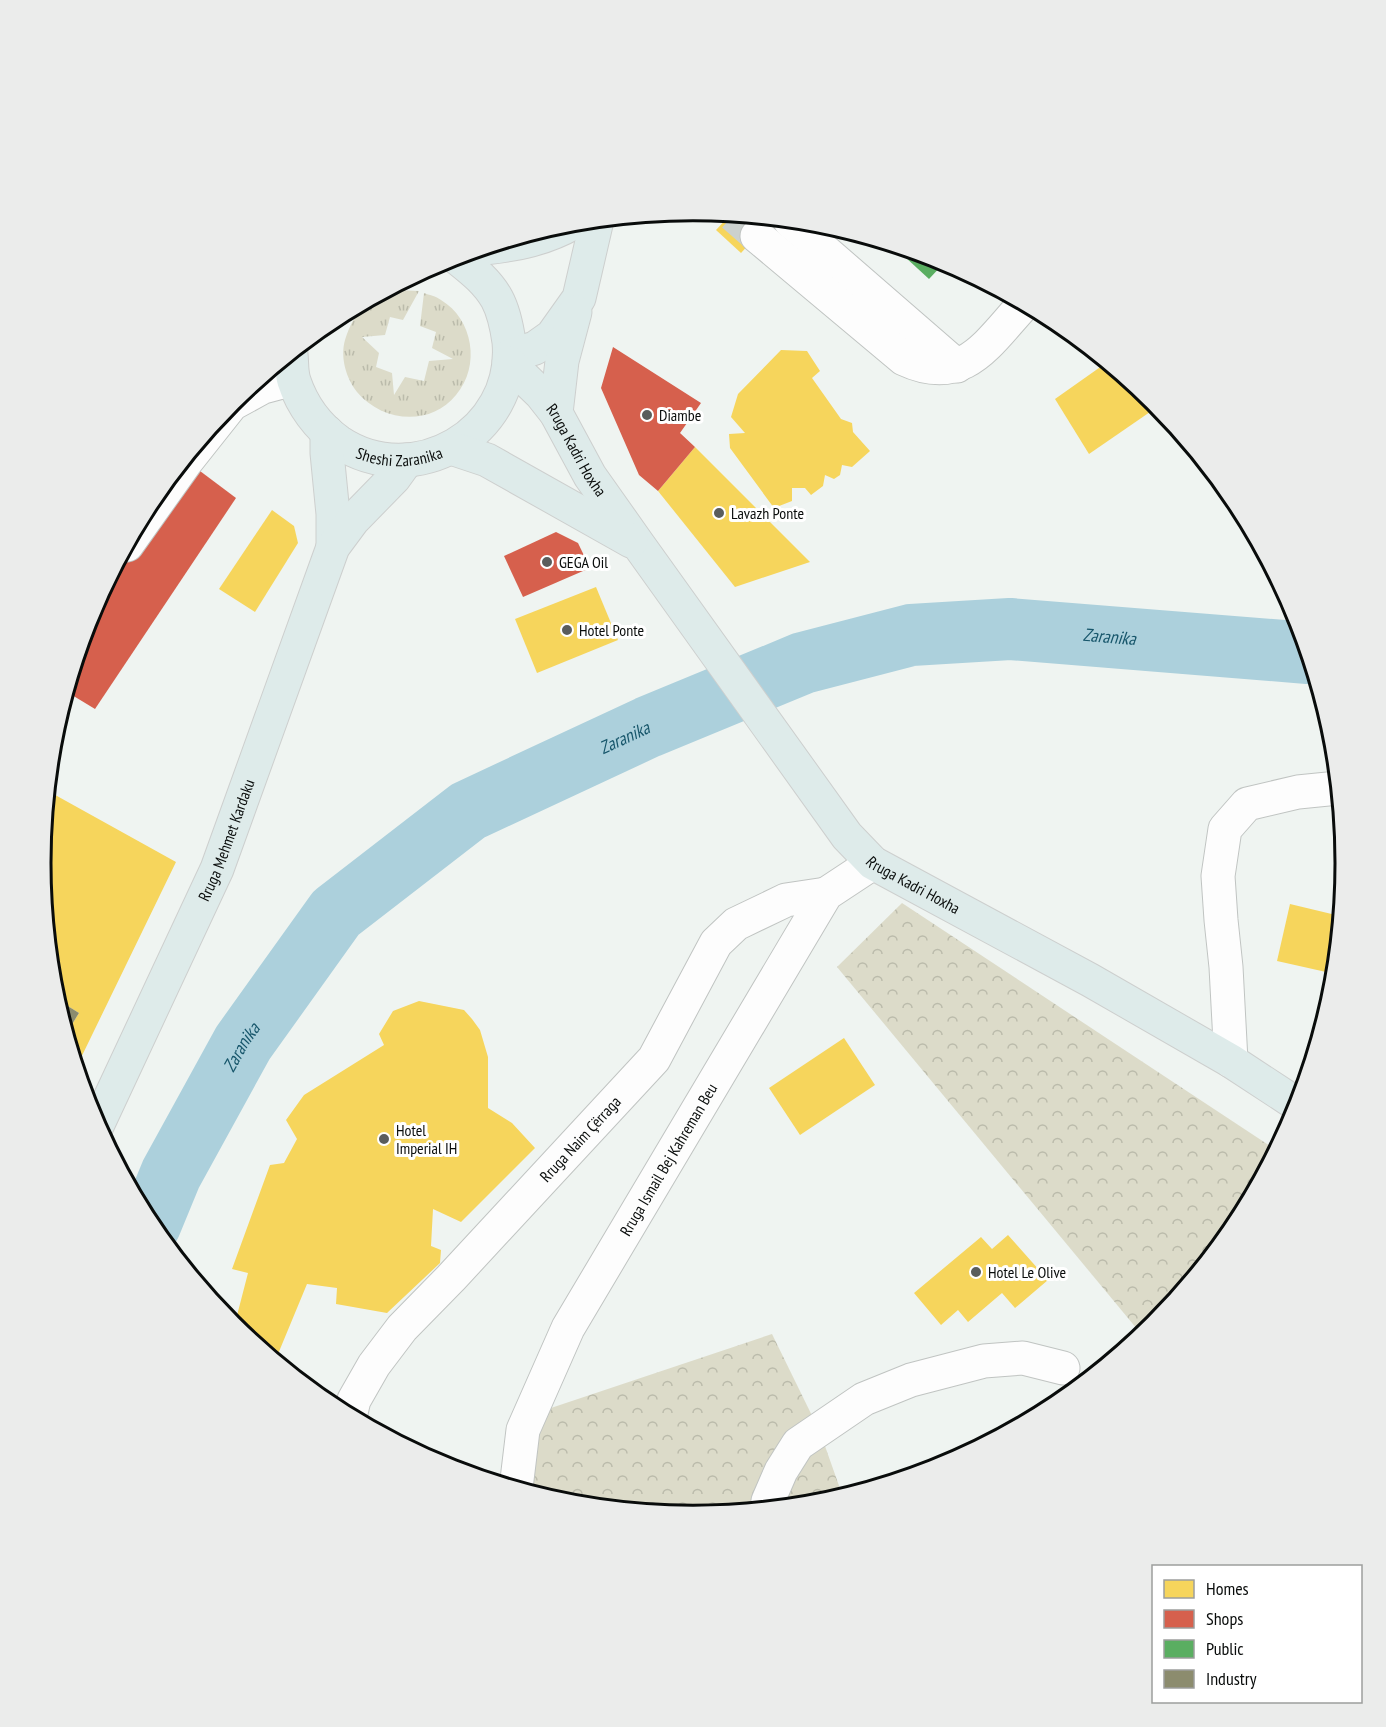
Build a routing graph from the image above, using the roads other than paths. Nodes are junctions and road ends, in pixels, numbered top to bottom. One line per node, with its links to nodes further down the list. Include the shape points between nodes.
1 (595, 229): 5 (main road)
2 (802, 231): 9 (street)
3 (758, 236): 9 (street, via 904,359 932,369)
4 (465, 264): 7 (main road, Sheshi Zaranika, via 497,299 507,327)
5 (579, 298): 7 (main road, via 552,336); 11 (main road, via 562,361)
6 (1018, 310): 9 (street, via 982,350)
7 (509, 359): 11 (main road, Rruga Kadri Hoxha); 13 (main road, Sheshi Zaranika, via 505,385 493,410 474,432)
8 (292, 366): 10 (street); 12 (main road, Sheshi Zaranika, via 304,404)
9 (957, 366)
10 (266, 385)
11 (556, 414): 15 (main road, Rruga Kadri Hoxha, via 590,476)
12 (327, 432): 14 (main road, Sheshi Zaranika, via 363,454); 16 (main road, Rruga Mehmet Kardaku)
13 (451, 448): 14 (main road, Sheshi Zaranika); 15 (main road, Rruga Kadri Hoxha, via 487,460)
14 (407, 460): 16 (main road, Rruga Mehmet Kardaku)
15 (638, 544): 18 (main road, Rruga Kadri Hoxha, via 847,836)
16 (333, 547): 22 (main road, Rruga Mehmet Kardaku, via 217,869)
17 (1331, 789): 20 (street, via 1247,804 1225,829 1218,876)
18 (873, 863): 19 (street, Rruga Ismail Bej Kahreman Beu); 20 (main road, Rruga Kadri Hoxha)
19 (826, 894): 24 (street, Rruga Naim Çërraga, via 786,900 736,924 716,943 654,1059 402,1328 374,1365); 25 (street, Rruga Ismail Bej Kahreman Beu, via 568,1328 523,1430)
20 (1231, 1061): 21 (main road, Rruga Kadri Hoxha)
21 (1290, 1100)
22 (102, 1114)
23 (1063, 1368): 26 (street, via 1023,1358 984,1361 911,1380 864,1399 798,1444)
24 (352, 1407)
25 (517, 1481)
26 (768, 1501)

